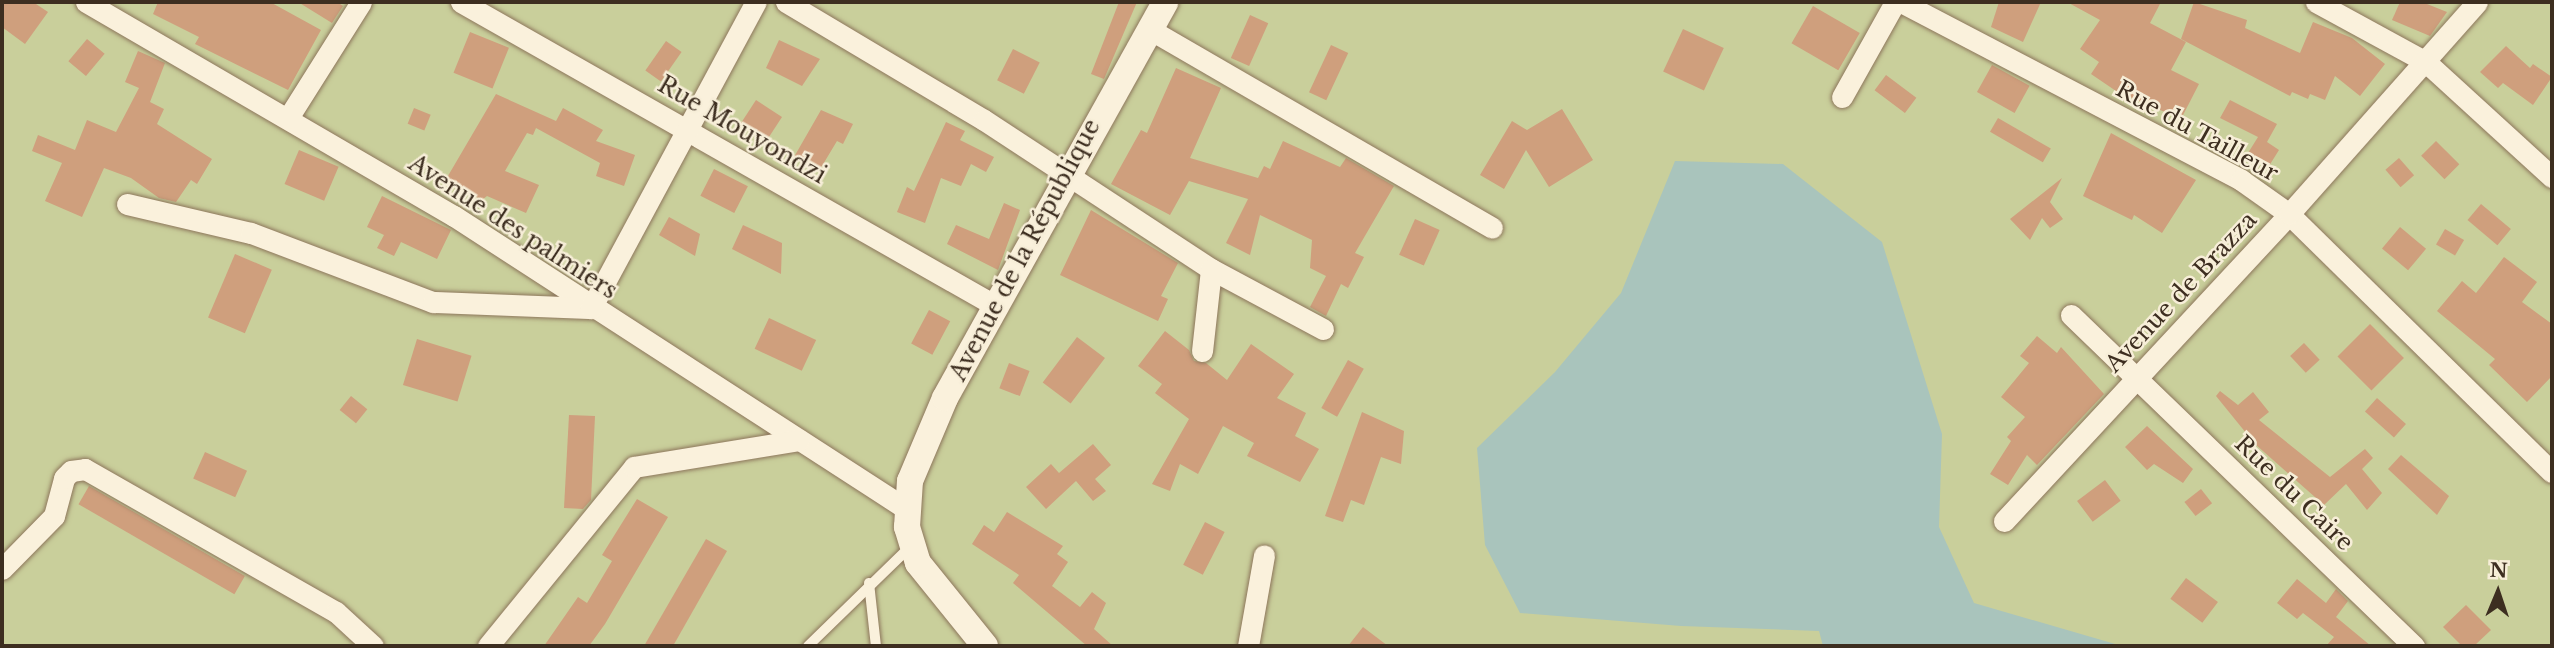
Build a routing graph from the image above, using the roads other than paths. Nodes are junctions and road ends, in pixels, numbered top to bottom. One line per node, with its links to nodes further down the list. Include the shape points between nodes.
1 (86, 2): 14 (street, Avenue des palmiers)
2 (361, 2): 14 (street)
3 (461, 2): 15 (street, Rue Mouyondzi)
4 (756, 2): 15 (street)
5 (786, 2): 16 (street)
6 (1165, 2): 11 (street, Avenue de la République)
7 (1895, 2): 13 (street)
8 (1901, 2): 19 (street, Rue du Tailleur, via 2241,180)
9 (2316, 2): 12 (street)
10 (2477, 2): 12 (street, Avenue de Brazza)
11 (1151, 30): 16 (street, Avenue de la République, via 1101,110); 20 (street)
12 (2426, 62): 17 (street); 19 (street, Avenue de Brazza)
13 (1842, 97)
14 (288, 118): 23 (street, Avenue des palmiers, via 454,216)
15 (685, 127): 22 (street, Rue Mouyondzi); 23 (street)
16 (1070, 177): 21 (street); 22 (street, Avenue de la République)
17 (2552, 177)
18 (127, 204): 23 (street, via 251,233 433,302)
19 (2289, 214): 27 (street, Avenue de Brazza); 29 (street, Rue du Tailleur)
20 (1492, 228)
21 (1211, 269): 25 (street); 26 (street)
22 (996, 306): 30 (street, Avenue de la République, via 919,453)
23 (591, 308): 28 (street, Avenue des palmiers)
24 (2071, 315): 27 (street, Rue du Caire)
25 (1323, 329)
26 (1202, 351)
27 (2138, 377): 31 (street, Avenue de Brazza); 42 (street, Rue du Caire)
28 (799, 440): 30 (street, Avenue des palmiers); 37 (street, via 634,467)
29 (2552, 472)
30 (905, 508): 32 (street)
31 (2004, 521)
32 (911, 546): 35 (lane); 40 (street, via 918,564)
33 (1264, 555): 41 (street)
34 (2, 569): 36 (street, via 54,516 64,478 71,471 85,469 336,612)
35 (869, 583): 38 (lane); 39 (lane)
36 (373, 646)
37 (488, 646)
38 (808, 646)
39 (876, 646)
40 (985, 646)
41 (1248, 646)
42 (2414, 646)

